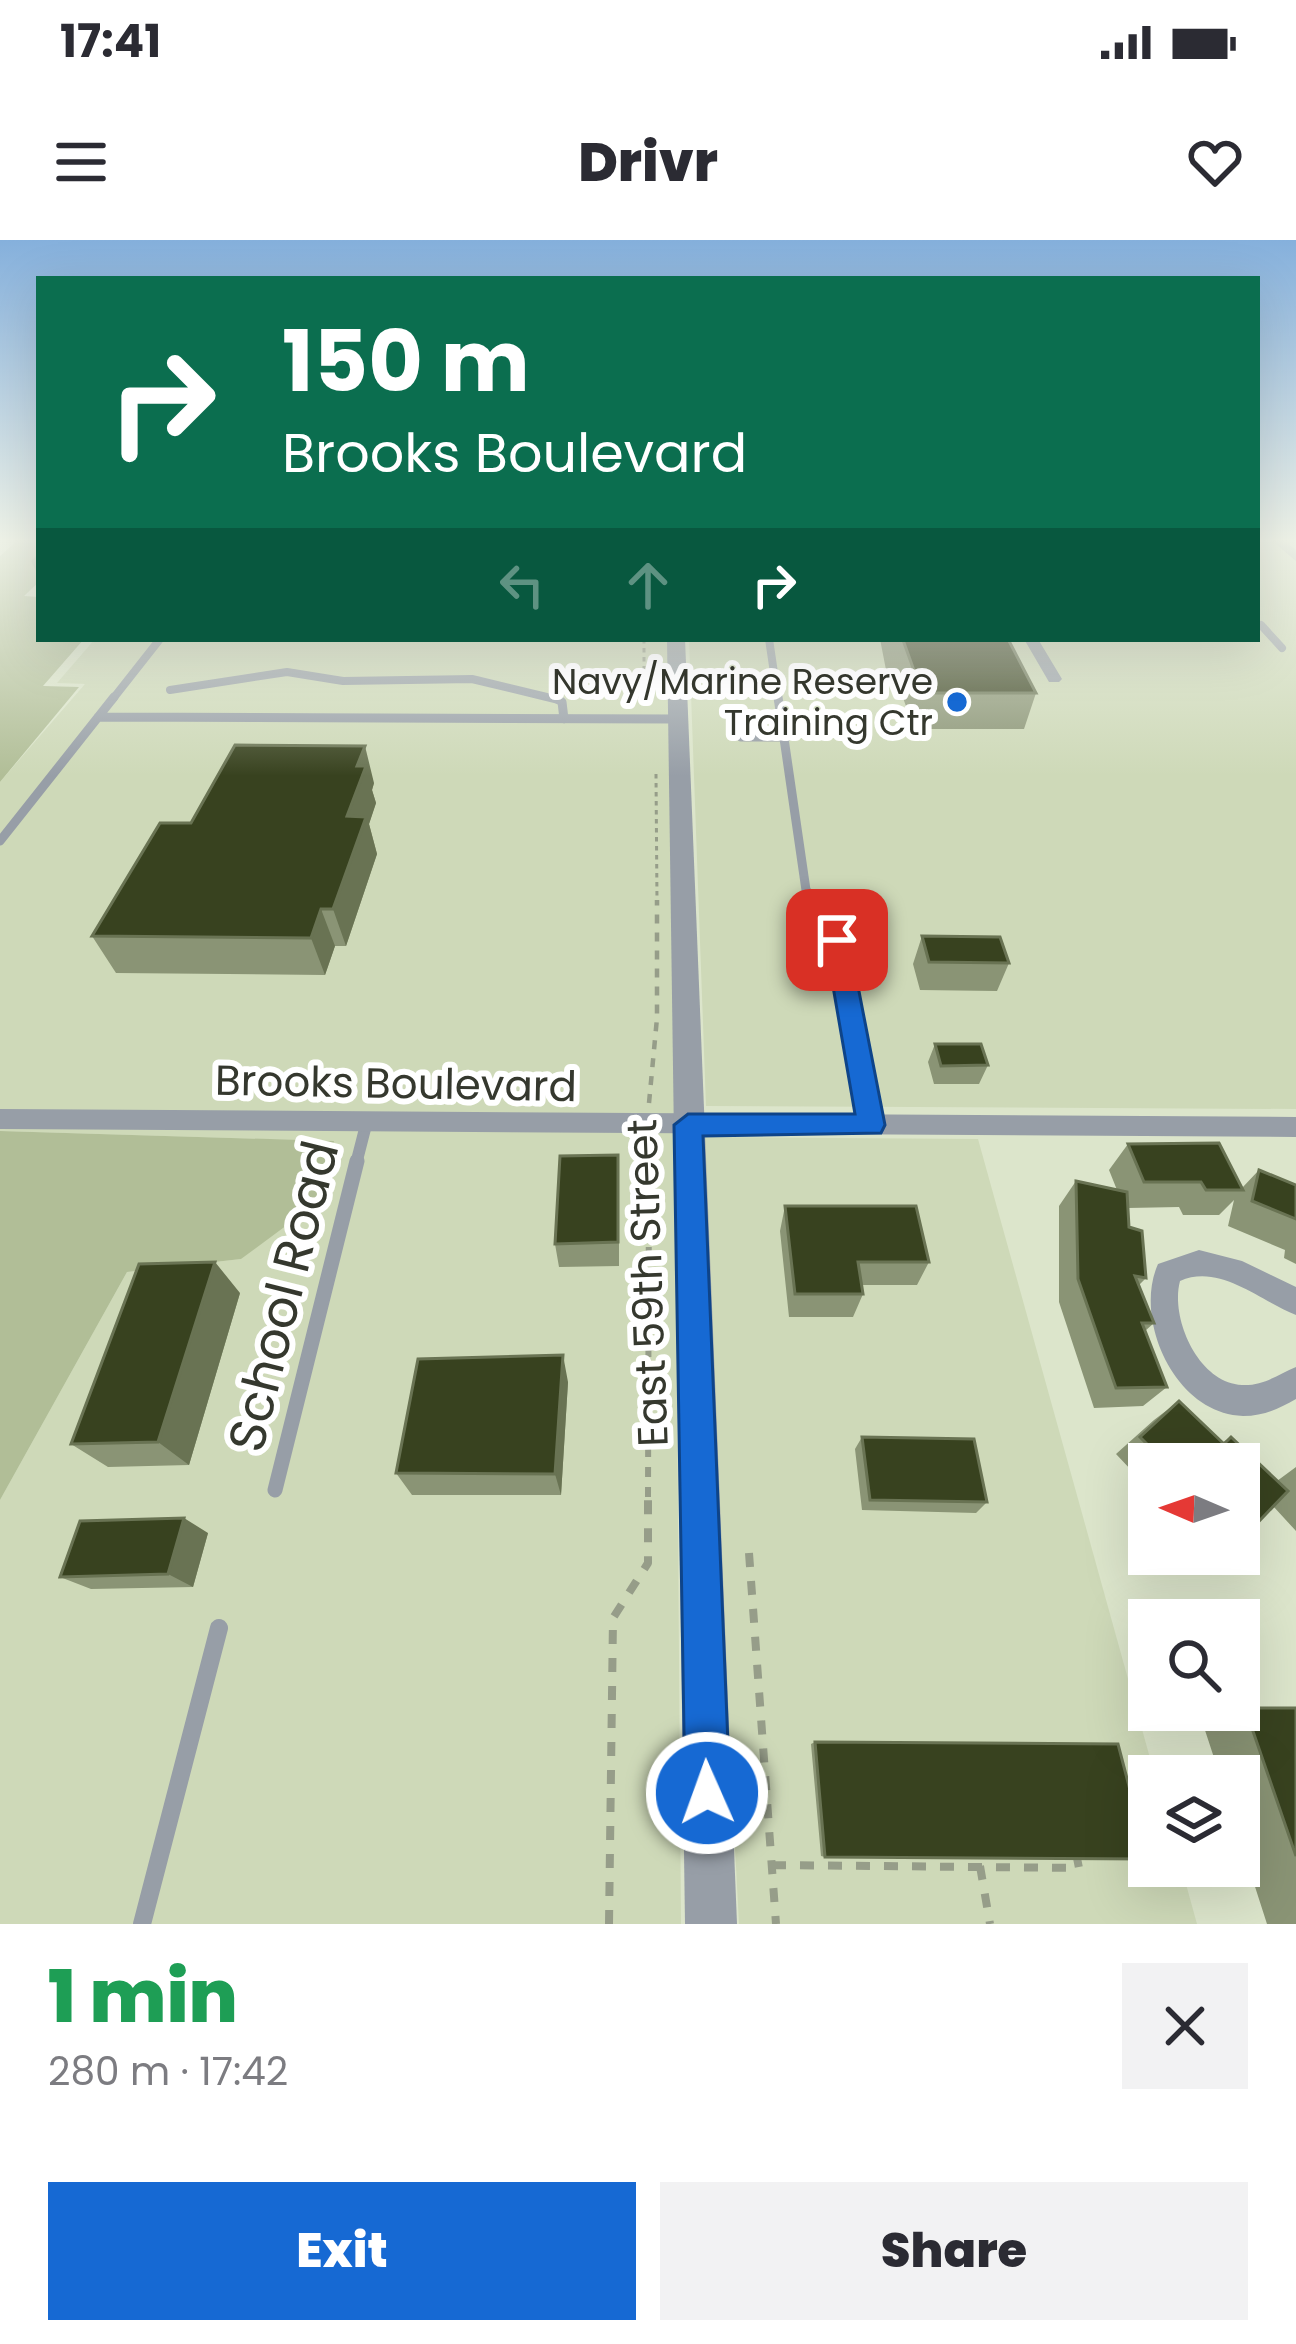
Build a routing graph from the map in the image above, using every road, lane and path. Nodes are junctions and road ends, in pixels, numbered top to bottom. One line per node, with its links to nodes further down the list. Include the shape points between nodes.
1 (1261, 625): 7 (lane)
2 (158, 642): 11 (lane)
3 (644, 642): 10 (path, via 641,702)
4 (676, 642): 10 (street, East 59th Street)
5 (770, 642): 14 (lane)
6 (1033, 642): 8 (street)
7 (1282, 647)
8 (1054, 680)
9 (170, 690): 12 (lane, via 287,672 344,681 472,679 548,693 562,702)
10 (667, 715): 12 (lane); 20 (street, East 59th Street)
11 (98, 717): 12 (lane); 16 (lane)
12 (565, 719)
13 (741, 737): 14 (lane)
14 (787, 737): 21 (lane, via 806,890 835,924)
15 (656, 774): 17 (path, via 657,1018)
16 (0, 841)
17 (649, 1103)
18 (0, 1119): 19 (street, Brooks Boulevard)
19 (368, 1121): 20 (street, Brooks Boulevard); 26 (lane, School Road)
20 (688, 1125): 21 (street, Brooks Boulevard); 34 (street, East 59th Street)
21 (871, 1125): 22 (street, Brooks Boulevard)
22 (1296, 1127)
23 (650, 1144): 33 (path, via 648,1563 613,1618)
24 (1296, 1302): 25 (street, via 1196,1262 1168,1273 1162,1294 1185,1363 1218,1395 1264,1403)
25 (1296, 1382)
26 (275, 1490)
27 (749, 1553): 30 (path)
28 (219, 1628): 32 (lane)
29 (1077, 1858): 31 (path, via 1079,1868)
30 (772, 1865): 31 (path); 35 (path)
31 (980, 1867): 36 (path)
32 (142, 1924)
33 (609, 1924)
34 (711, 1924)
35 (776, 1924)
36 (990, 1924)

